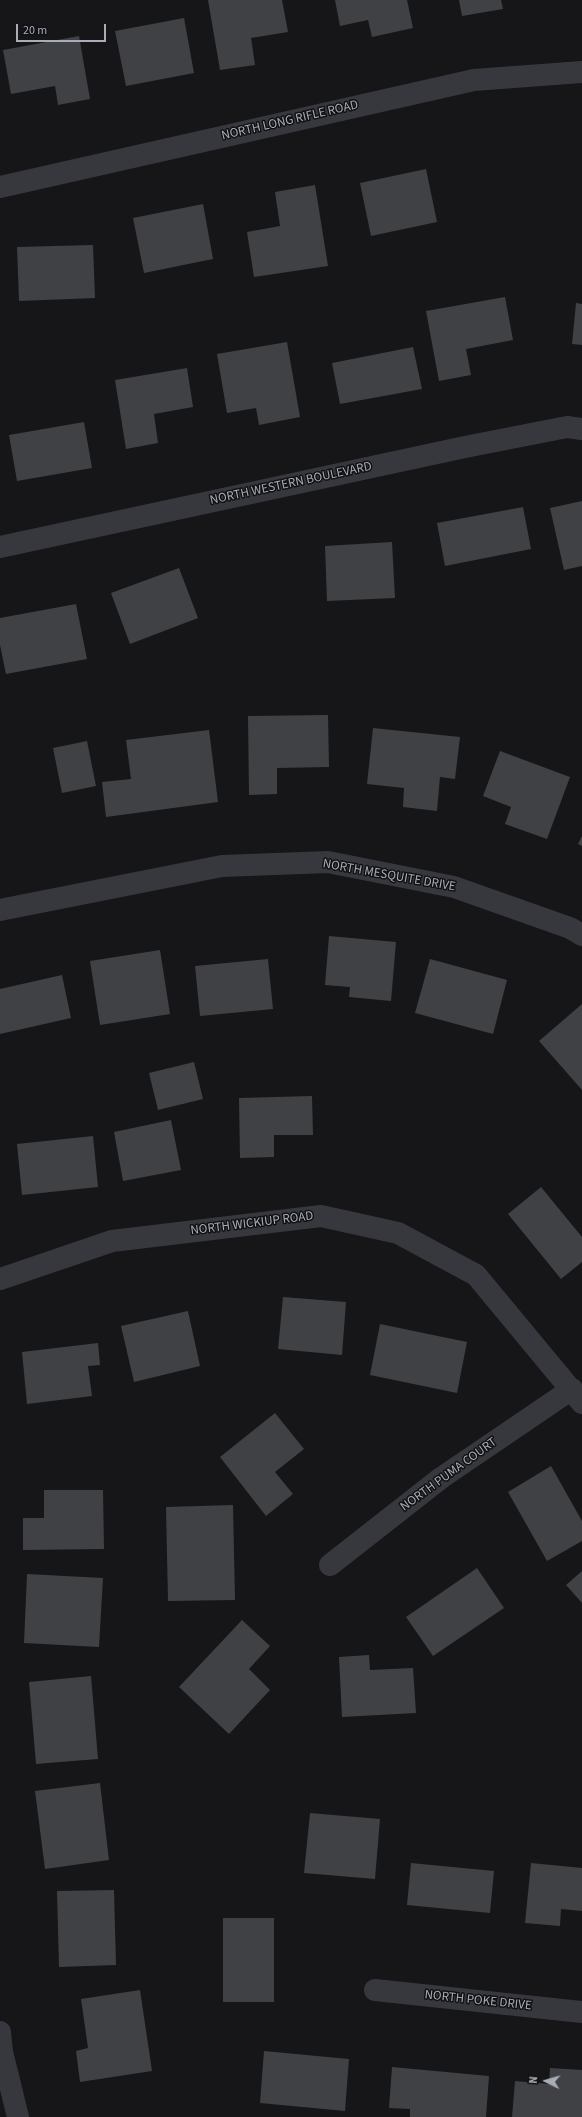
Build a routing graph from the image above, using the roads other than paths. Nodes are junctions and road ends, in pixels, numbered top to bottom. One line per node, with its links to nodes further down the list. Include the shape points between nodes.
1 (582, 72): 2 (street, NORTH LONG RIFLE ROAD, via 474,80)
2 (0, 187)
3 (582, 429): 4 (street, NORTH WESTERN BOULEVARD, via 567,427 466,447)
4 (0, 547)
5 (0, 910): 6 (street, NORTH MESQUITE DRIVE, via 222,866 328,862 454,887)
6 (582, 934)
7 (0, 1279): 8 (street, NORTH WICKIUP ROAD, via 112,1242 321,1216 398,1233 476,1275)
8 (577, 1396): 9 (street, NORTH PUMA COURT, via 441,1478)
9 (330, 1565)
10 (375, 1990): 11 (street, NORTH POKE DRIVE)
11 (582, 2012)
12 (0, 2032): 13 (street, via 2,2052)
13 (18, 2117)

